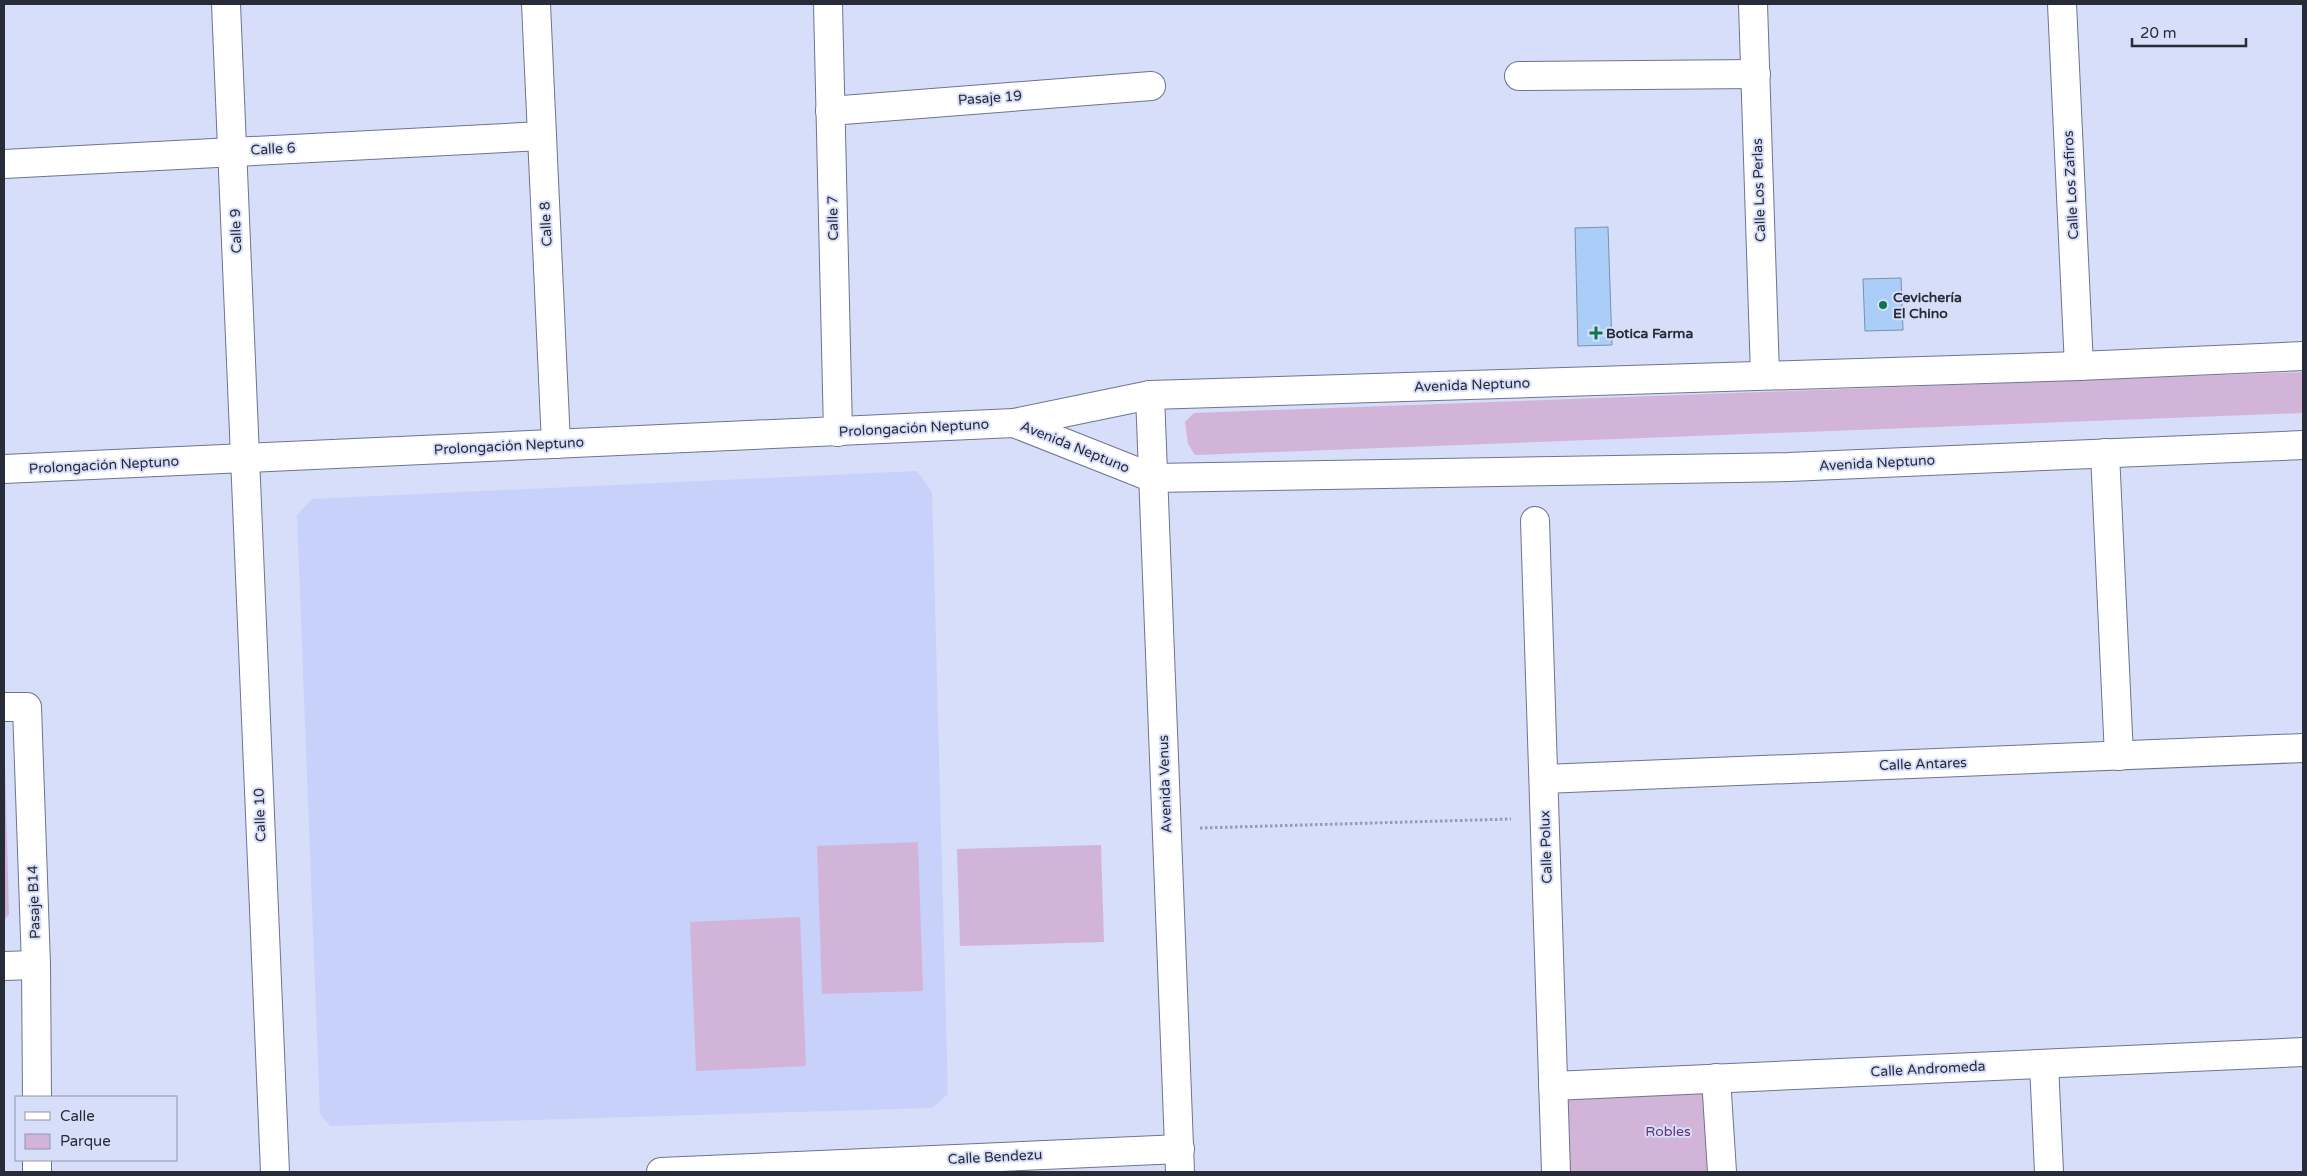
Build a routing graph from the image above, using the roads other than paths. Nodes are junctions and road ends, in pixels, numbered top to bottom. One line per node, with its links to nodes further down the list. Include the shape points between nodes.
1 (226, 4): 11 (street, Calle 9)
2 (536, 4): 10 (street, Calle 8)
3 (828, 4): 9 (street, Calle 7)
4 (1753, 4): 6 (street, Calle Los Perlas)
5 (2062, 4): 14 (street, Calle Los Zafiros)
6 (1756, 74): 7 (street); 15 (street, Calle Los Perlas)
7 (1519, 76)
8 (1151, 86): 9 (street, Pasaje 19)
9 (830, 111): 18 (street, Calle 7)
10 (542, 136): 11 (street, Calle 6); 19 (street, Calle 8)
11 (232, 151): 12 (street, Calle 6); 22 (street, Calle 9)
12 (4, 164)
13 (2303, 356): 14 (street, Avenida Neptuno)
14 (2079, 366): 15 (street, Avenida Neptuno)
15 (1765, 376): 16 (street, Avenida Neptuno)
16 (1150, 395): 17 (street, Avenida Neptuno); 24 (street, Avenida Venus)
17 (1014, 424): 18 (street, Prolongación Neptuno); 24 (street, Avenida Neptuno)
18 (838, 432): 19 (street, Prolongación Neptuno)
19 (556, 444): 22 (street, Prolongación Neptuno)
20 (2303, 445): 21 (street, Avenida Neptuno)
21 (2105, 453): 24 (street, Avenida Neptuno, via 1789,467); 28 (street)
22 (245, 458): 23 (street, Prolongación Neptuno); 39 (street, Calle 10)
23 (4, 469)
24 (1154, 478): 37 (street, Avenida Venus)
25 (1535, 521): 29 (street, Calle Polux)
26 (16, 707): 30 (street, Pasaje B14)
27 (2303, 748): 28 (street, Calle Antares)
28 (2119, 756): 29 (street, Calle Antares)
29 (1544, 779): 35 (street, Calle Polux)
30 (36, 965): 31 (street); 36 (street, Pasaje B14)
31 (4, 966)
32 (2303, 1052): 33 (street, Calle Andromeda)
33 (2044, 1064): 34 (street, Calle Andromeda); 43 (street)
34 (1716, 1078): 35 (street, Calle Andromeda); 42 (street)
35 (1554, 1086): 41 (street, Calle Polux)
36 (37, 1096)
37 (1180, 1161): 38 (street, Calle Bendezu)
38 (877, 1167): 40 (street, Calle Bendezu)
39 (275, 1172)
40 (661, 1172)
41 (1556, 1172)
42 (1722, 1172)
43 (2049, 1172)

